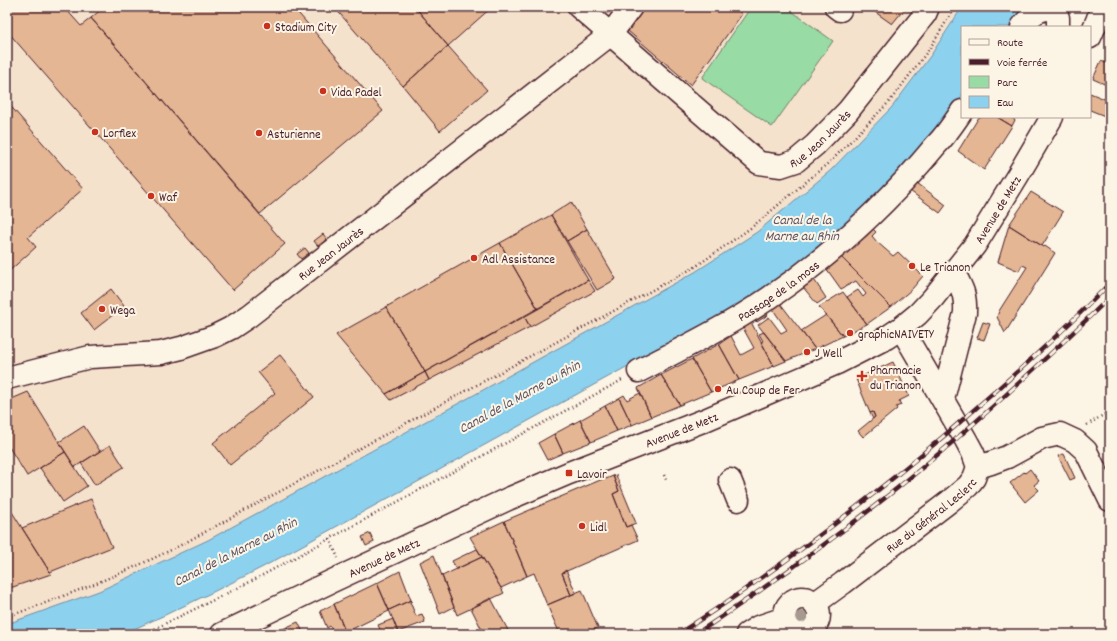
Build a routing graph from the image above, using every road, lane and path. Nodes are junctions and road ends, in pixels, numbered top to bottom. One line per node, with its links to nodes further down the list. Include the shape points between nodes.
1 (580, 7): 8 (street, Rue Jean Jaurès)
2 (631, 7): 8 (street)
3 (928, 7): 8 (street, Rue Jean Jaurès, via 848,111 796,161 781,166 759,162)
4 (955, 7): 27 (path, via 930,48 890,100 832,160 752,227 695,267 154,559)
5 (1102, 7): 9 (street)
6 (1056, 17): 7 (street, via 1044,8 1035,13)
7 (1023, 26)
8 (611, 34): 15 (street, Rue Jean Jaurès, via 249,316 230,328 195,344 161,353 90,357)
9 (1091, 35)
10 (961, 112): 14 (street, Passage de la moss, via 937,145 899,187 812,267 769,299 723,327)
11 (1049, 118): 12 (street, Avenue de Metz, via 975,245)
12 (954, 273): 13 (street, Avenue de Metz, via 928,304); 16 (street, via 966,302)
13 (901, 328): 16 (street, Rue du Général Leclerc); 30 (street, Avenue de Metz, via 837,363 705,420 508,499)
14 (639, 371): 25 (path)
15 (7, 378)
16 (943, 399): 19 (street, Rue du Général Leclerc)
17 (1110, 411): 18 (path)
18 (1087, 425)
19 (978, 467): 24 (street, via 1007,457 1042,438 1060,434 1075,441 1086,452); 28 (street, Rue du Général Leclerc, via 968,486 814,604 819,613 818,622 813,629 806,632)
20 (664, 475): 22 (path)
21 (730, 480): 23 (street)
22 (667, 482)
23 (738, 500)
24 (1110, 500)
25 (330, 539): 26 (path); 29 (path)
26 (336, 554)
27 (7, 617)
28 (794, 628): 31 (street, via 758,627)
29 (144, 634)
30 (222, 634)
31 (747, 634)

